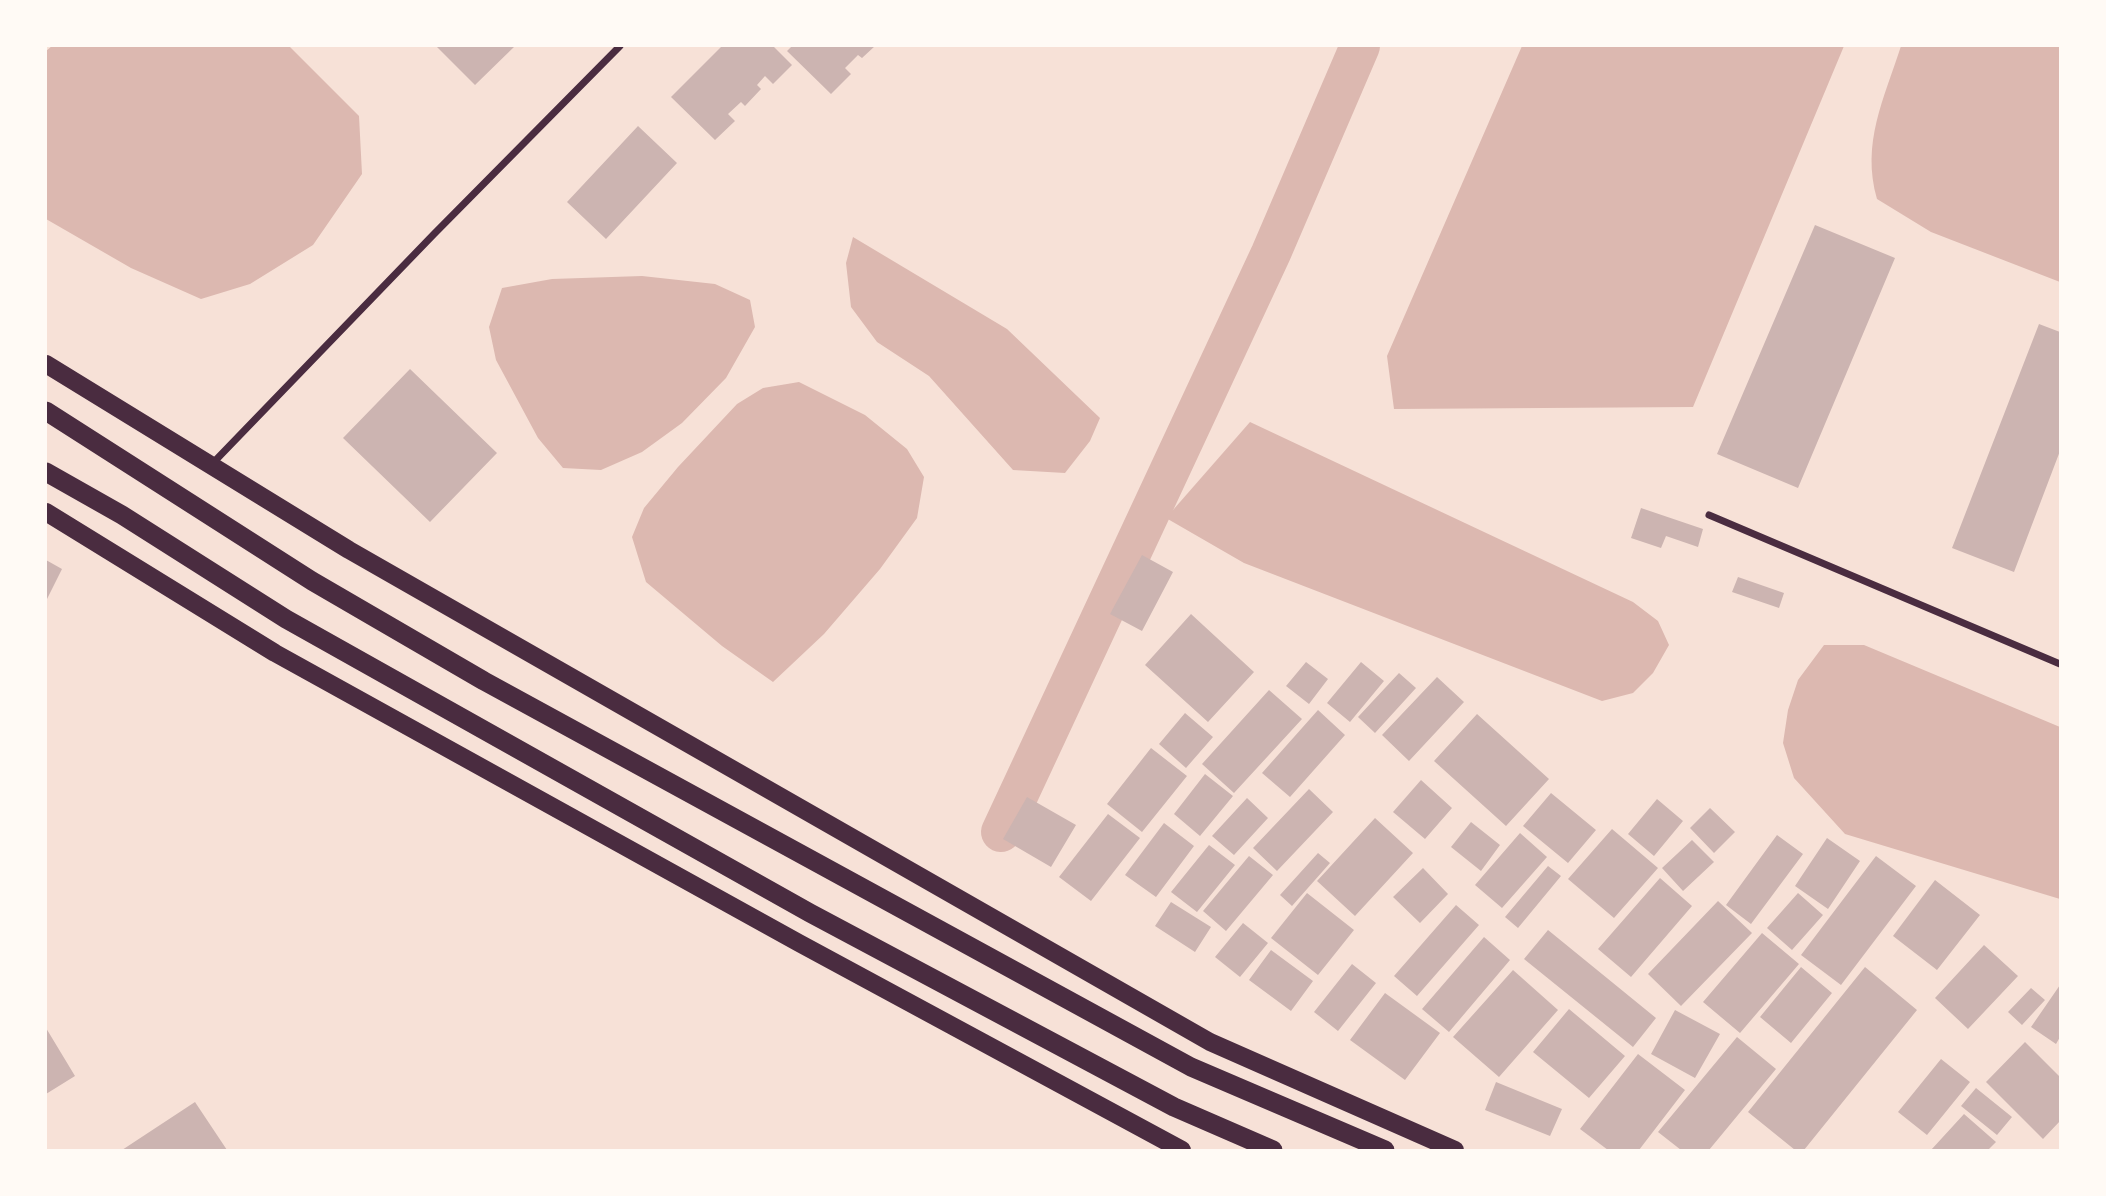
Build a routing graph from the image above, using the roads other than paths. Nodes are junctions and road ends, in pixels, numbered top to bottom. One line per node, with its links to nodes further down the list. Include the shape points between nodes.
1 (620, 46): 4 (street)
2 (46, 364): 4 (main road)
3 (46, 411): 11 (highway, via 312,580 484,681 1191,1067)
4 (211, 466): 12 (main road, via 361,557 1210,1042)
5 (46, 472): 10 (highway, via 298,626 798,907 1174,1107)
6 (46, 512): 9 (main road, via 275,653)
7 (1709, 515): 8 (street)
8 (2060, 664)
9 (1182, 1150)
10 (1273, 1150)
11 (1385, 1150)
12 (1455, 1150)

